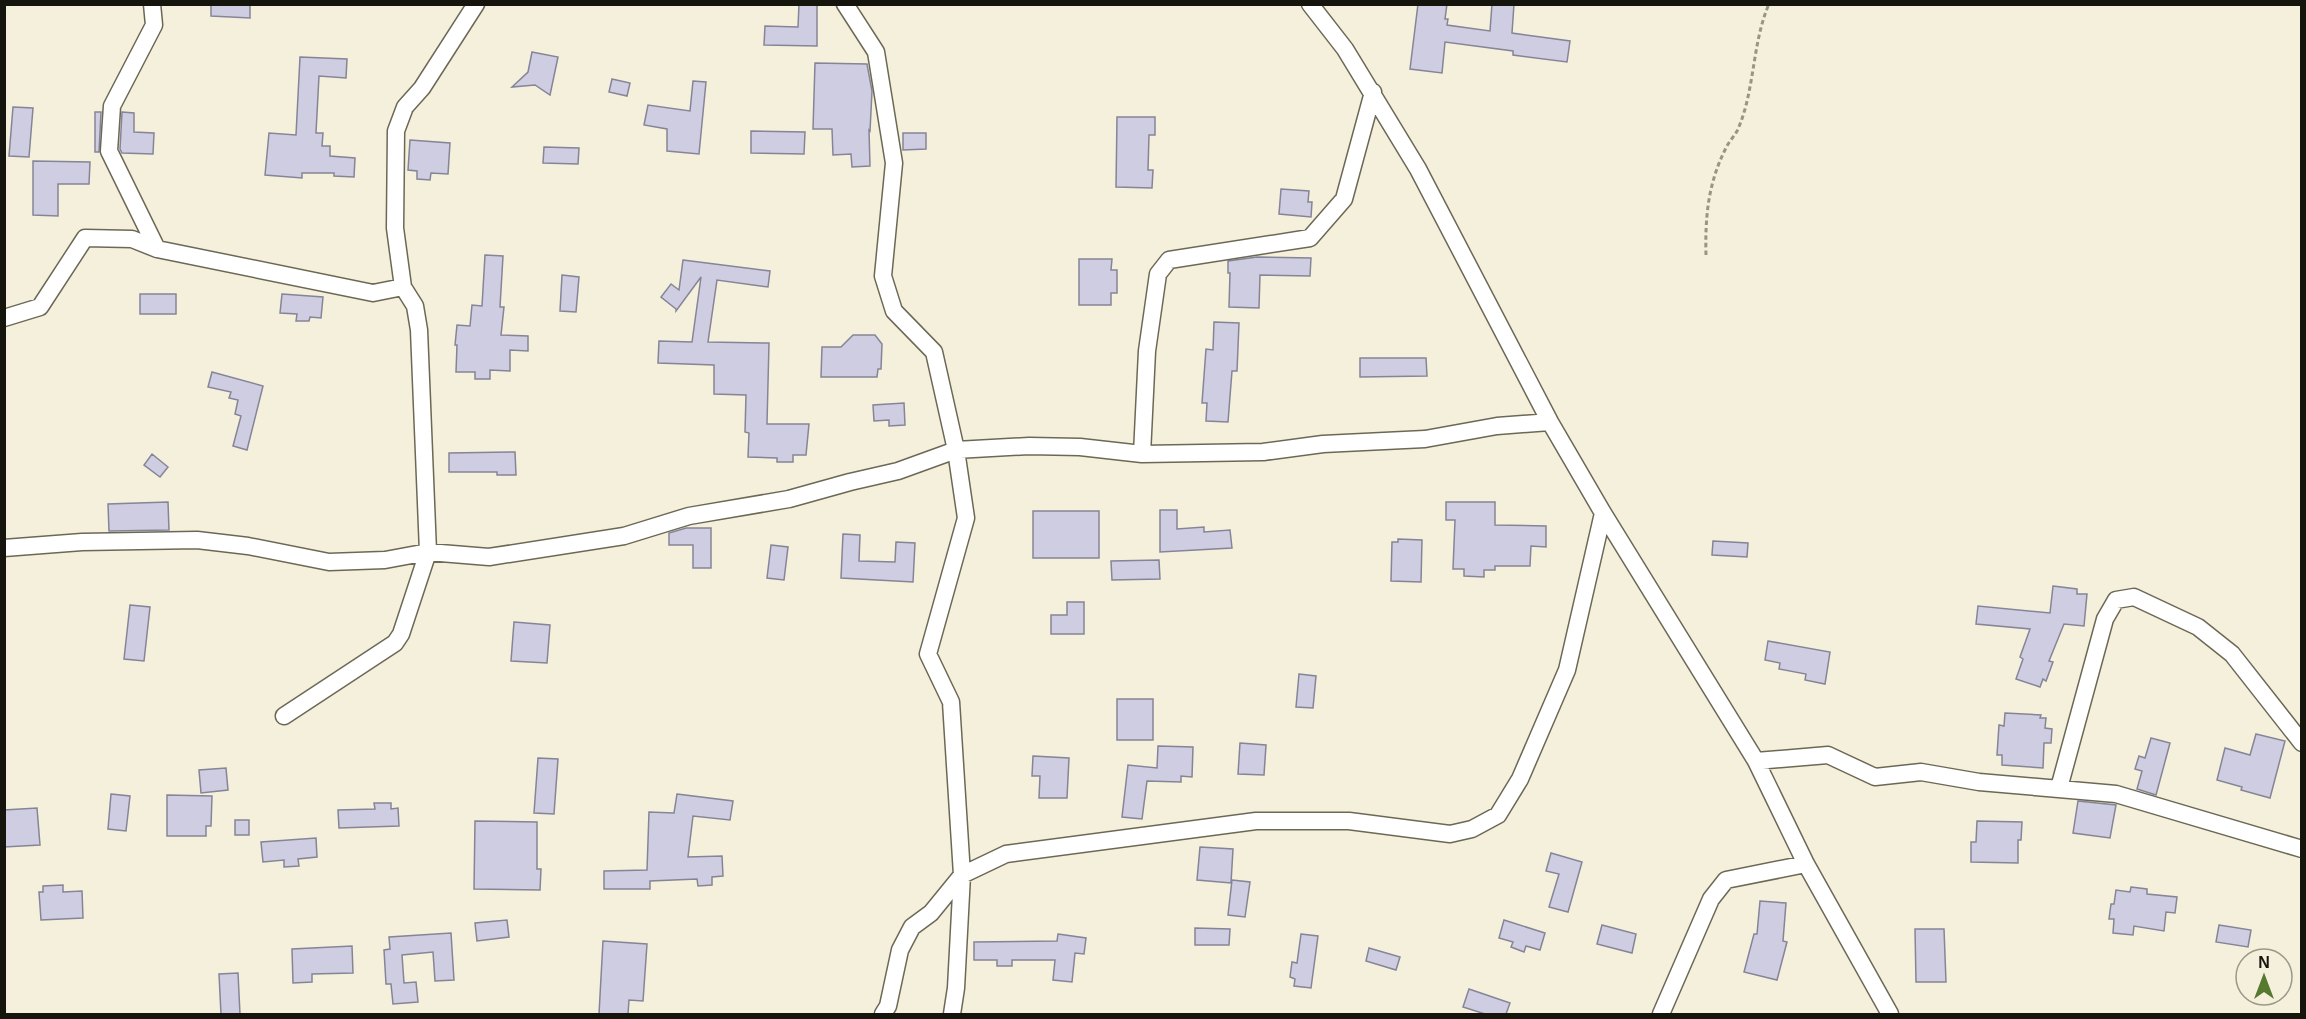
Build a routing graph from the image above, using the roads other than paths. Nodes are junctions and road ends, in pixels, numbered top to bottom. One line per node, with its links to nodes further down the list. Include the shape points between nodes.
1 (152, 4): 6 (street, via 154,25 112,106 109,151)
2 (476, 4): 7 (street, via 422,88 405,107 396,131 395,228)
3 (845, 4): 10 (street, via 876,52 894,163 883,276 894,311 934,352)
4 (1310, 4): 5 (street)
5 (1373, 92): 9 (street, via 1418,169); 11 (street, via 1344,199 1310,238 1169,260 1158,274 1147,351)
6 (157, 249): 7 (street, via 373,293); 8 (street, via 132,239 85,238 40,307)
7 (403, 287): 14 (street, via 415,306 419,330)
8 (4, 318)
9 (1550, 422): 11 (street, via 1497,426 1425,439 1323,444 1263,452); 12 (street)
10 (956, 450): 11 (street, via 1049,446); 14 (street, via 898,471 789,499 689,516 624,536 489,557); 21 (street, via 966,518 928,654 951,702)
11 (1142, 453)
12 (1603, 513): 17 (street); 21 (street, via 1567,670 1520,779 1498,815 1472,829 1450,834 1349,821 1256,821 1006,854)
13 (4, 548): 14 (street, via 197,540 329,562 385,560)
14 (428, 552): 15 (street, via 401,634 394,643)
15 (284, 716)
16 (2301, 743): 18 (street, via 2232,654 2198,627 2134,597 2116,600 2104,619)
17 (1756, 761): 18 (street, via 1828,755 1875,777 1922,772 1979,782); 20 (street)
18 (2059, 788): 19 (street, via 2116,794)
19 (2301, 849)
20 (1806, 864): 24 (street, via 1726,880 1711,898); 25 (street)
21 (962, 875): 22 (street, via 931,913 912,927 900,950 888,1005); 23 (street)
22 (882, 1014)
23 (952, 1014)
24 (1661, 1014)
25 (1890, 1014)

